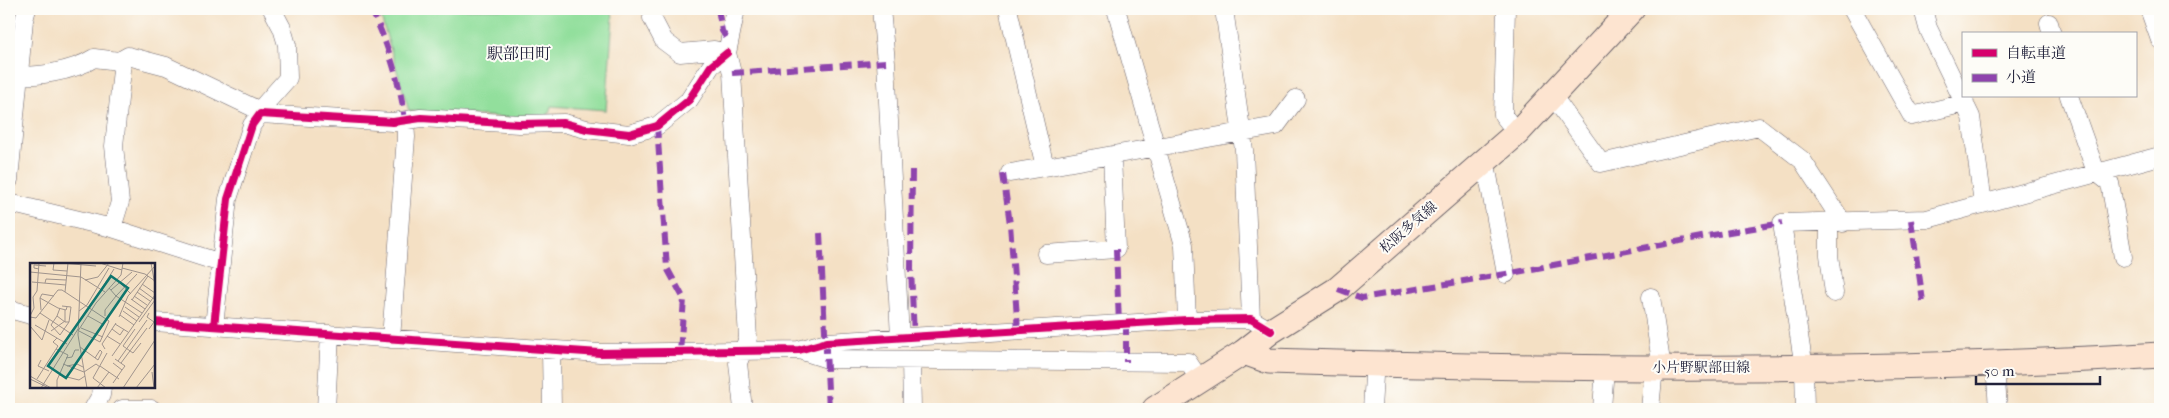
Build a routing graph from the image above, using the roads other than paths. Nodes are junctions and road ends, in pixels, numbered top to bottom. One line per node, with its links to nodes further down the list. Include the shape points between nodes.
1 (27, 9): 17 (street)
2 (272, 9): 24 (street, via 285,36 289,71 288,78)
3 (736, 9): 15 (street)
4 (881, 9): 54 (street)
5 (1008, 9): 32 (street)
6 (1116, 9): 28 (street)
7 (1224, 9): 26 (street)
8 (1506, 9): 27 (street, via 1503,116)
9 (1632, 9): 18 (main road, 松阪多気線)
10 (1852, 9): 23 (street, via 1912,116)
11 (1923, 9): 19 (street, via 1928,28)
12 (2153, 10): 14 (street)
13 (652, 18): 15 (street, via 664,41 680,53 714,50)
14 (2160, 40)
15 (727, 53): 25 (street, via 711,66 689,100 656,126 638,133 616,134 564,122 519,124 421,118); 57 (street, via 732,73 748,338)
16 (119, 61): 17 (street, via 94,58 84,64 29,77); 24 (street, via 128,56 166,66 254,108); 39 (street, via 122,70 114,146 120,202)
17 (13, 75): 35 (street)
18 (1552, 95): 27 (main road, 松阪多気線); 38 (street, via 1601,163 1759,127 1802,160)
19 (1962, 97)
20 (1963, 98): 23 (street)
21 (2070, 98): 33 (street)
22 (1296, 99): 26 (street, via 1276,126)
23 (1965, 103): 37 (street, via 1971,118)
24 (260, 114): 25 (street); 42 (street, via 252,125 228,199)
25 (405, 121): 55 (street)
26 (1242, 132): 28 (street); 50 (street)
27 (1517, 133): 31 (main road, 松阪多気線)
28 (1157, 148): 29 (street); 48 (street, via 1184,245)
29 (1112, 156): 32 (street); 40 (street, via 1116,250)
30 (2160, 156): 33 (street)
31 (1485, 159): 43 (street); 50 (main road, 松阪多気線, via 1338,289)
32 (1045, 167): 34 (street)
33 (2096, 172): 37 (street); 41 (street, via 2110,183)
34 (1010, 173)
35 (9, 180)
36 (9, 203): 39 (street)
37 (1983, 203): 38 (street, via 1927,219)
38 (1836, 223): 44 (street, via 1829,255); 67 (street, via 1782,223)
39 (112, 228): 42 (street)
40 (1046, 254)
41 (2124, 257)
42 (221, 263): 51 (street)
43 (1506, 274)
44 (1834, 293)
45 (1651, 298): 66 (street)
46 (9, 309): 47 (street)
47 (30, 315)
48 (1187, 320): 50 (street); 53 (street)
49 (155, 322): 51 (street)
50 (1261, 325): 59 (main road, 松阪多気線)
51 (214, 326): 52 (street)
52 (330, 334): 55 (street); 73 (street)
53 (935, 335): 54 (street); 62 (street)
54 (900, 338): 58 (street, via 827,342)
55 (390, 339): 56 (street)
56 (551, 350): 57 (street, via 600,353); 74 (street)
57 (743, 350): 58 (street); 75 (street, via 738,363)
58 (799, 350): 61 (street, via 827,358)
59 (1244, 352): 63 (main road, 小片野駅部田線, via 1269,360); 68 (main road, 松阪多気線)
60 (2160, 355): 64 (main road, 小片野駅部田線)
61 (911, 360): 62 (street); 76 (street)
62 (935, 361): 68 (street, via 1188,362)
63 (1377, 364): 65 (main road, 小片野駅部田線); 78 (street)
64 (1995, 365): 67 (main road, 小片野駅部田線); 82 (street)
65 (1605, 367): 66 (main road, 小片野駅部田線); 79 (street)
66 (1662, 368): 67 (main road, 小片野駅部田線); 80 (street, via 1653,378)
67 (1804, 368): 81 (street)
68 (1200, 380): 77 (main road, 松阪多気線)
69 (99, 397): 70 (street)
70 (116, 409)
71 (122, 409): 72 (street)
72 (152, 409)
73 (326, 409)
74 (552, 409)
75 (742, 409)
76 (912, 409)
77 (1154, 409)
78 (1372, 409)
79 (1602, 409)
80 (1650, 409)
81 (1804, 409)
82 (1998, 409)

